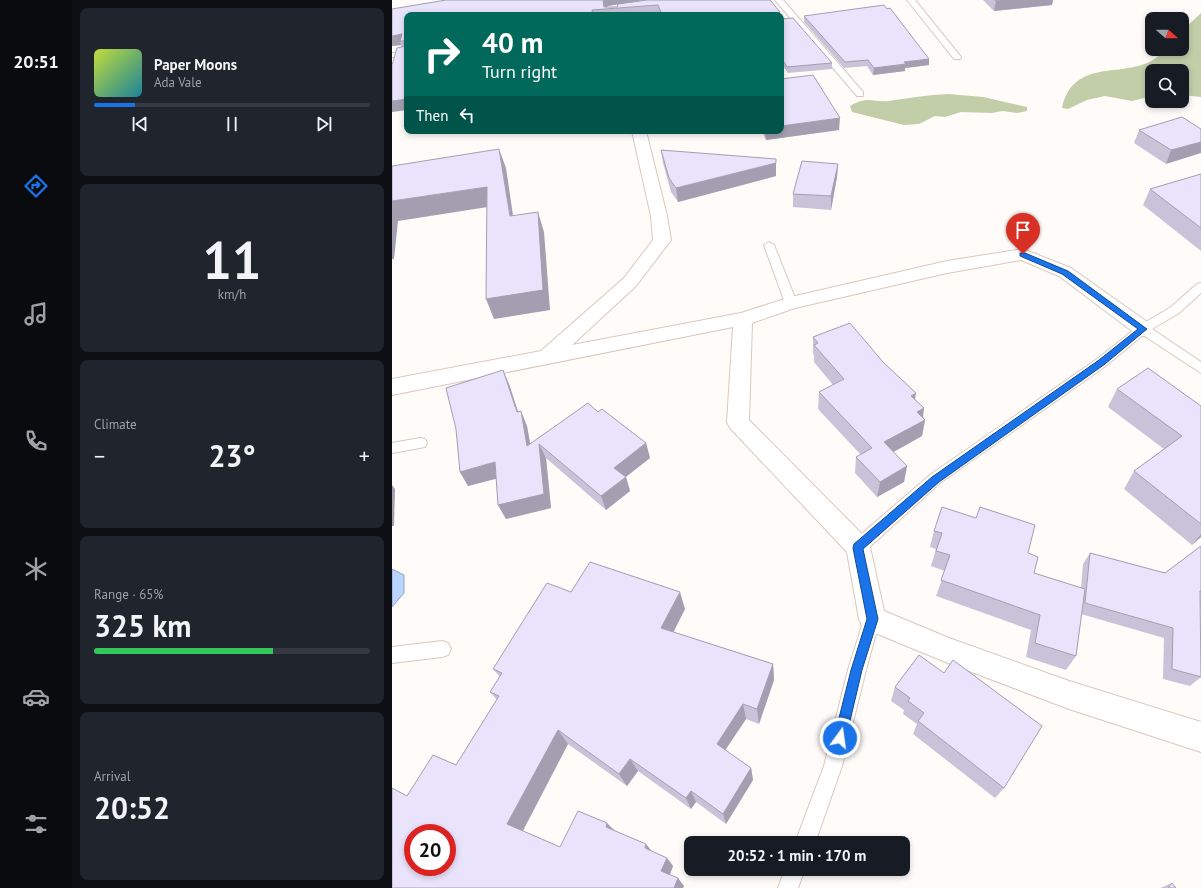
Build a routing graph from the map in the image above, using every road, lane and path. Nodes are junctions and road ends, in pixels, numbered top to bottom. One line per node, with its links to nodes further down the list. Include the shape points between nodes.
1 (779, 0): 6 (lane, via 812,40 837,64)
2 (911, 0): 5 (lane)
3 (404, 54): 4 (lane)
4 (392, 55)
5 (957, 58)
6 (860, 94)
7 (640, 134): 13 (street, via 660,216 662,240 630,282)
8 (769, 245): 10 (lane)
9 (1201, 287): 12 (lane, via 1175,310)
10 (791, 303): 11 (street); 12 (street, via 947,267 1023,254 1065,272)
11 (743, 319): 13 (street); 18 (street, via 738,422)
12 (1143, 329): 14 (lane); 18 (lane, via 1102,362 935,479)
13 (546, 358): 15 (street)
14 (1201, 368)
15 (392, 386)
16 (420, 443): 17 (lane)
17 (392, 448)
18 (858, 548): 19 (street)
19 (872, 619): 22 (street, via 1068,695); 23 (lane, via 833,766)
20 (442, 649): 21 (lane)
21 (392, 655)
22 (1201, 737)
23 (808, 836)
24 (792, 876): 25 (lane)
25 (788, 888)

